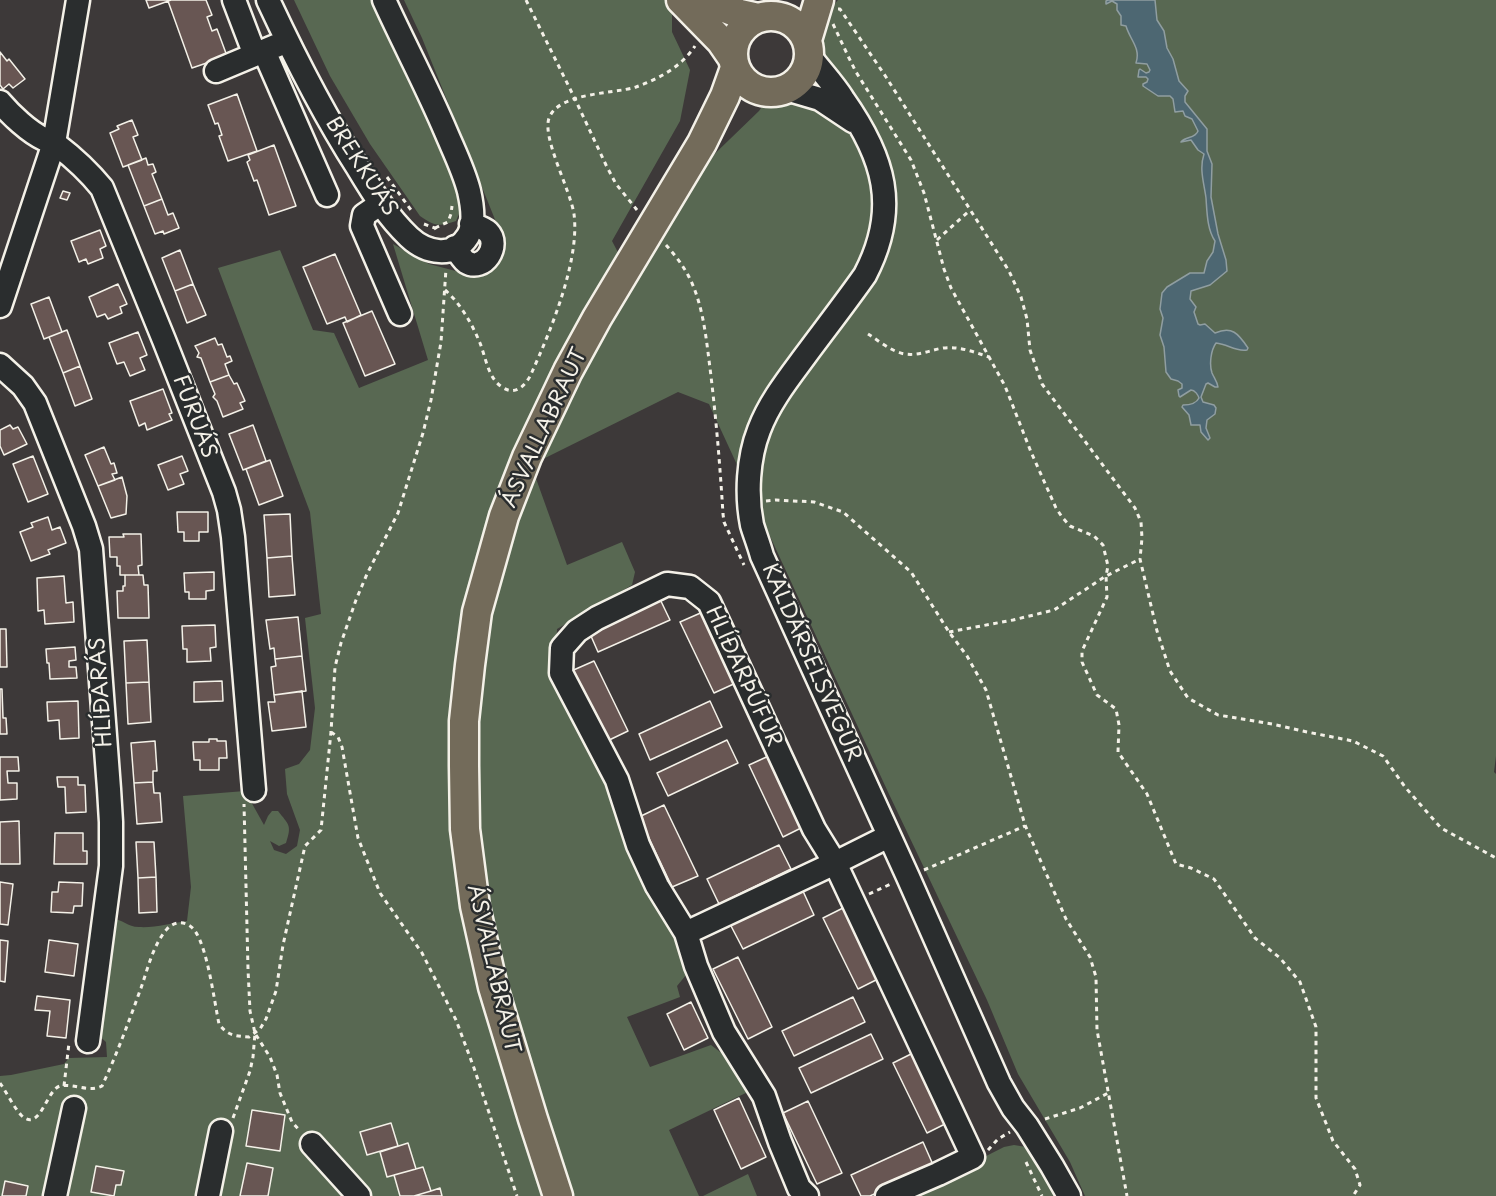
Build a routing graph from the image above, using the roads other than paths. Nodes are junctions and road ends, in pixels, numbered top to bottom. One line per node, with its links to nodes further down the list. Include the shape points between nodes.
1 (78, 0): 19 (street)
2 (234, 0): 12 (street)
3 (268, 0): 10 (street, BREKKUÁS)
4 (384, 0): 21 (street, BREKKUÁS, via 458,160 469,191 472,215 468,236 450,256 435,251 410,238)
5 (681, 0): 13 (main road, via 721,40)
6 (704, 0): 9 (main road, via 740,14)
7 (789, 0): 9 (main road)
8 (827, 9): 11 (main road)
9 (761, 17): 11 (main road, via 785,18 802,31); 13 (main road, via 753,19 737,35)
10 (287, 41): 12 (street); 21 (street, BREKKUÁS)
11 (808, 48): 15 (main road, via 805,71 799,80); 17 (street, KALDÁRSELSVEGUR)
12 (259, 53): 14 (street); 20 (street)
13 (733, 63): 15 (main road, via 749,86); 18 (main road, ÁSVALLABRAUT, via 725,96)
14 (216, 71)
15 (776, 90): 17 (street, KALDÁRSELSVEGUR, via 820,99); 18 (main road, ÁSVALLABRAUT, via 734,114)
16 (0, 102): 19 (street, FURUÁS, via 10,115)
17 (859, 125): 26 (street, KALDÁRSELSVEGUR, via 869,140 883,181 884,215 875,257 771,405 752,454 749,502 762,556)
18 (702, 142): 36 (main road, ÁSVALLABRAUT, via 597,318 527,457 504,516 477,612 464,721 464,811 475,906 499,1008)
19 (54, 143): 22 (street); 25 (street, FURUÁS, via 88,170 102,188 224,492 233,537)
20 (327, 195)
21 (380, 204): 23 (street, via 364,215 362,226)
22 (0, 306)
23 (400, 314)
24 (0, 365): 29 (street, HLÍÐARÁS, via 35,403 91,549 111,866)
25 (254, 790)
26 (889, 836): 27 (street); 39 (street, KALDÁRSELSVEGUR, via 999,1083)
27 (835, 862): 28 (street); 28 (street, HLÍÐARÞÚFUR, via 814,829 709,602 690,587 667,584 577,630 562,648 561,673 617,780 638,845 657,886); 38 (street, HLÍÐARÞÚFUR, via 972,1157)
28 (686, 933): 37 (street, HLÍÐARÞÚFUR, via 724,1032 764,1096 795,1179)
29 (88, 1041)
30 (74, 1108): 33 (street)
31 (221, 1131): 34 (street)
32 (312, 1144): 35 (street)
33 (55, 1196)
34 (208, 1196)
35 (359, 1196)
36 (558, 1196)
37 (807, 1196)
38 (887, 1196)
39 (1068, 1196)

